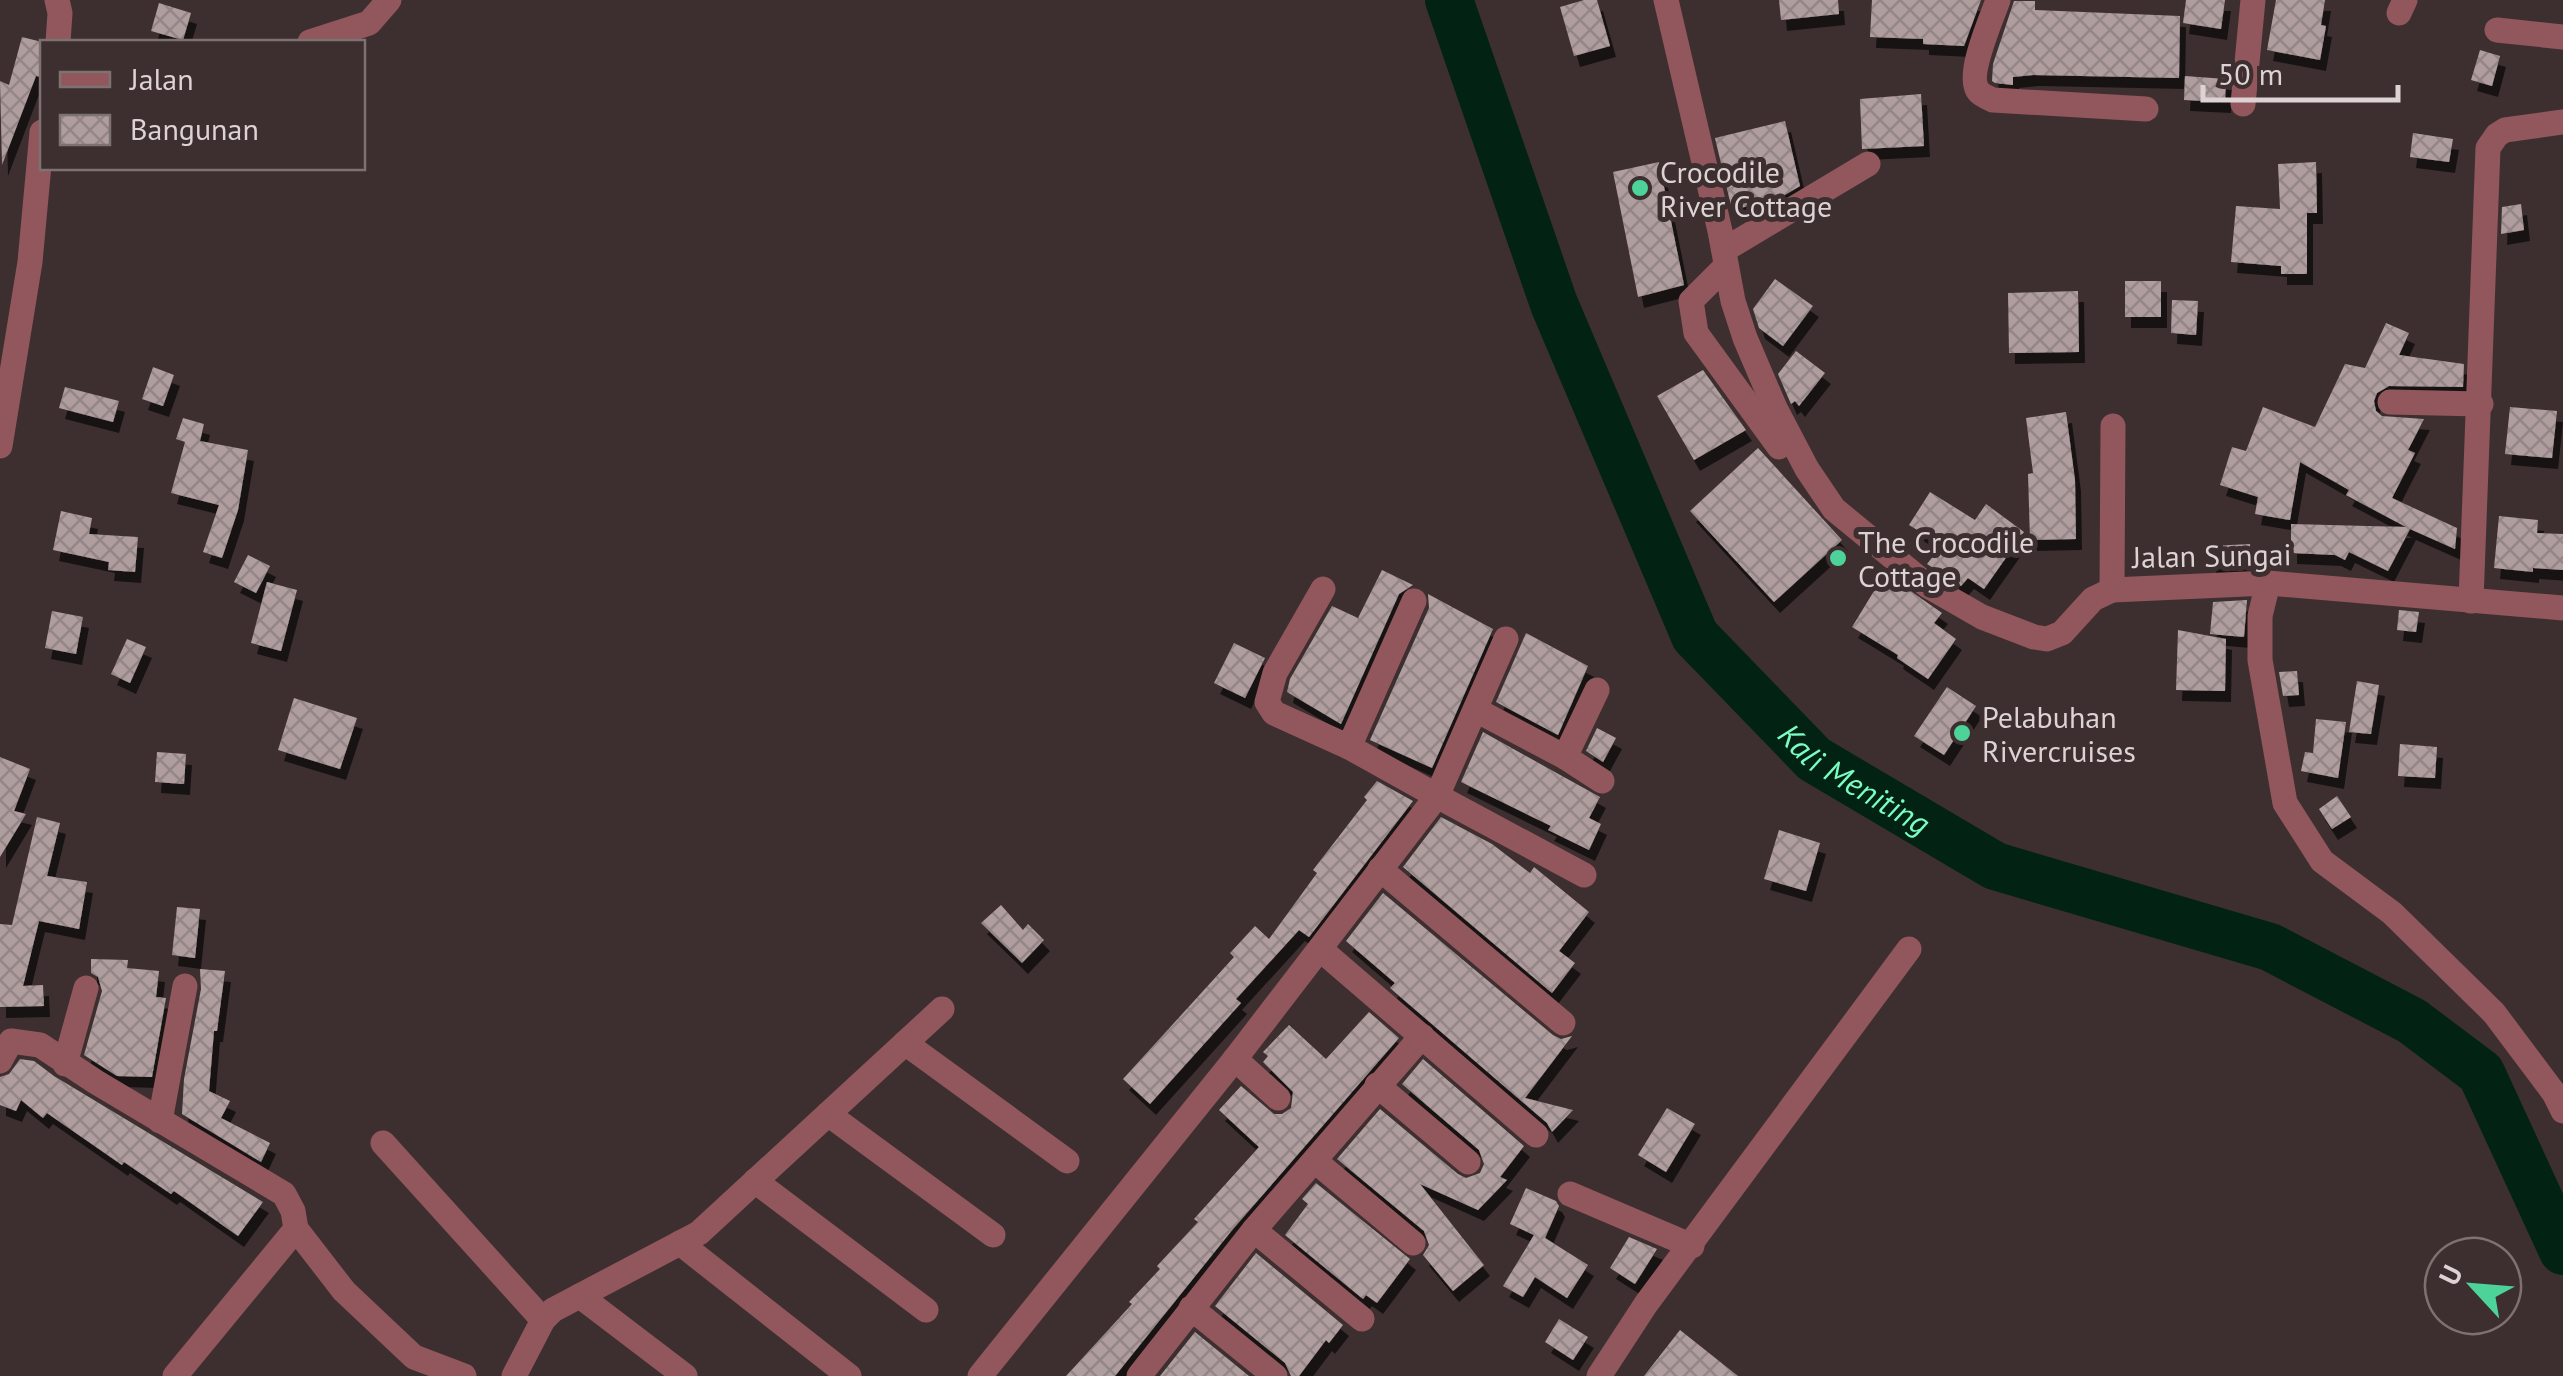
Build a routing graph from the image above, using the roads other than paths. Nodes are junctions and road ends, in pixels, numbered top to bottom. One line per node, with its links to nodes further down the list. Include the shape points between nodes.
1 (56, 0): 8 (street)
2 (389, 0): 9 (street, via 369,23)
3 (1666, 0): 15 (street, Jalan Sungai)
4 (1998, 0): 11 (street, via 1978,57 1980,92 1994,100)
5 (2253, 0): 10 (street)
6 (2497, 30): 7 (street)
7 (2563, 37)
8 (58, 40)
9 (316, 40)
10 (2242, 104)
11 (2146, 109)
12 (2563, 122): 17 (street, via 2505,130 2488,148)
13 (40, 154): 19 (street)
14 (1868, 164): 15 (street)
15 (1725, 258): 20 (street, via 1692,301 1696,332); 23 (street, Jalan Sungai, via 1758,374 1834,509 1928,586 2034,637 2062,633 2093,599)
16 (2390, 402): 17 (street)
17 (2481, 404): 25 (street)
18 (2113, 426): 23 (street)
19 (0, 446)
20 (1778, 448)
21 (2268, 583): 23 (street, Jalan Sungai); 25 (street, Jalan Sungai); 49 (street, via 2260,660 2285,803 2322,861 2392,912 2494,1013)
22 (1323, 589): 30 (street, via 1275,672 1266,702)
23 (2112, 590)
24 (1414, 601): 30 (street)
25 (2472, 601): 26 (street, Jalan Sungai)
26 (2563, 608)
27 (1506, 640): 29 (street)
28 (1597, 690): 31 (street)
29 (1476, 710): 31 (street); 33 (street)
30 (1349, 747): 33 (street)
31 (1565, 757): 32 (street)
32 (1602, 781)
33 (1437, 796): 34 (street); 35 (street)
34 (1380, 869): 36 (street); 41 (street)
35 (1584, 875)
36 (1320, 949): 42 (street); 45 (street)
37 (1909, 949): 64 (street)
38 (184, 986): 51 (street)
39 (86, 988): 46 (street)
40 (942, 1009): 43 (street)
41 (1563, 1023)
42 (1422, 1036): 47 (street); 52 (street)
43 (905, 1043): 50 (street); 54 (street)
44 (1, 1055): 46 (street, via 12,1041 23,1040)
45 (1235, 1060): 48 (street); 75 (street)
46 (65, 1064): 51 (street)
47 (1377, 1085): 55 (street); 56 (street)
48 (1278, 1098)
49 (2563, 1111)
50 (828, 1114): 57 (street); 61 (street)
51 (160, 1121): 59 (street, via 284,1194)
52 (1536, 1135)
53 (383, 1142): 69 (street)
54 (1068, 1161)
55 (1315, 1161): 60 (street); 62 (street)
56 (1468, 1162)
57 (755, 1182): 63 (street); 67 (street)
58 (1570, 1194): 64 (street)
59 (296, 1229): 70 (street); 71 (street, via 344,1291 414,1357)
60 (1254, 1230): 66 (street); 68 (street)
61 (994, 1235)
62 (1413, 1243)
63 (680, 1244): 65 (street); 74 (street)
64 (1692, 1246): 78 (street)
65 (580, 1296): 69 (street); 73 (street)
66 (1191, 1308): 76 (street); 77 (street)
67 (926, 1310)
68 (1362, 1319)
69 (543, 1320): 72 (street)
70 (174, 1376)
71 (464, 1376)
72 (514, 1376)
73 (685, 1376)
74 (849, 1376)
75 (980, 1376)
76 (1139, 1376)
77 (1274, 1376)
78 (1600, 1376)

